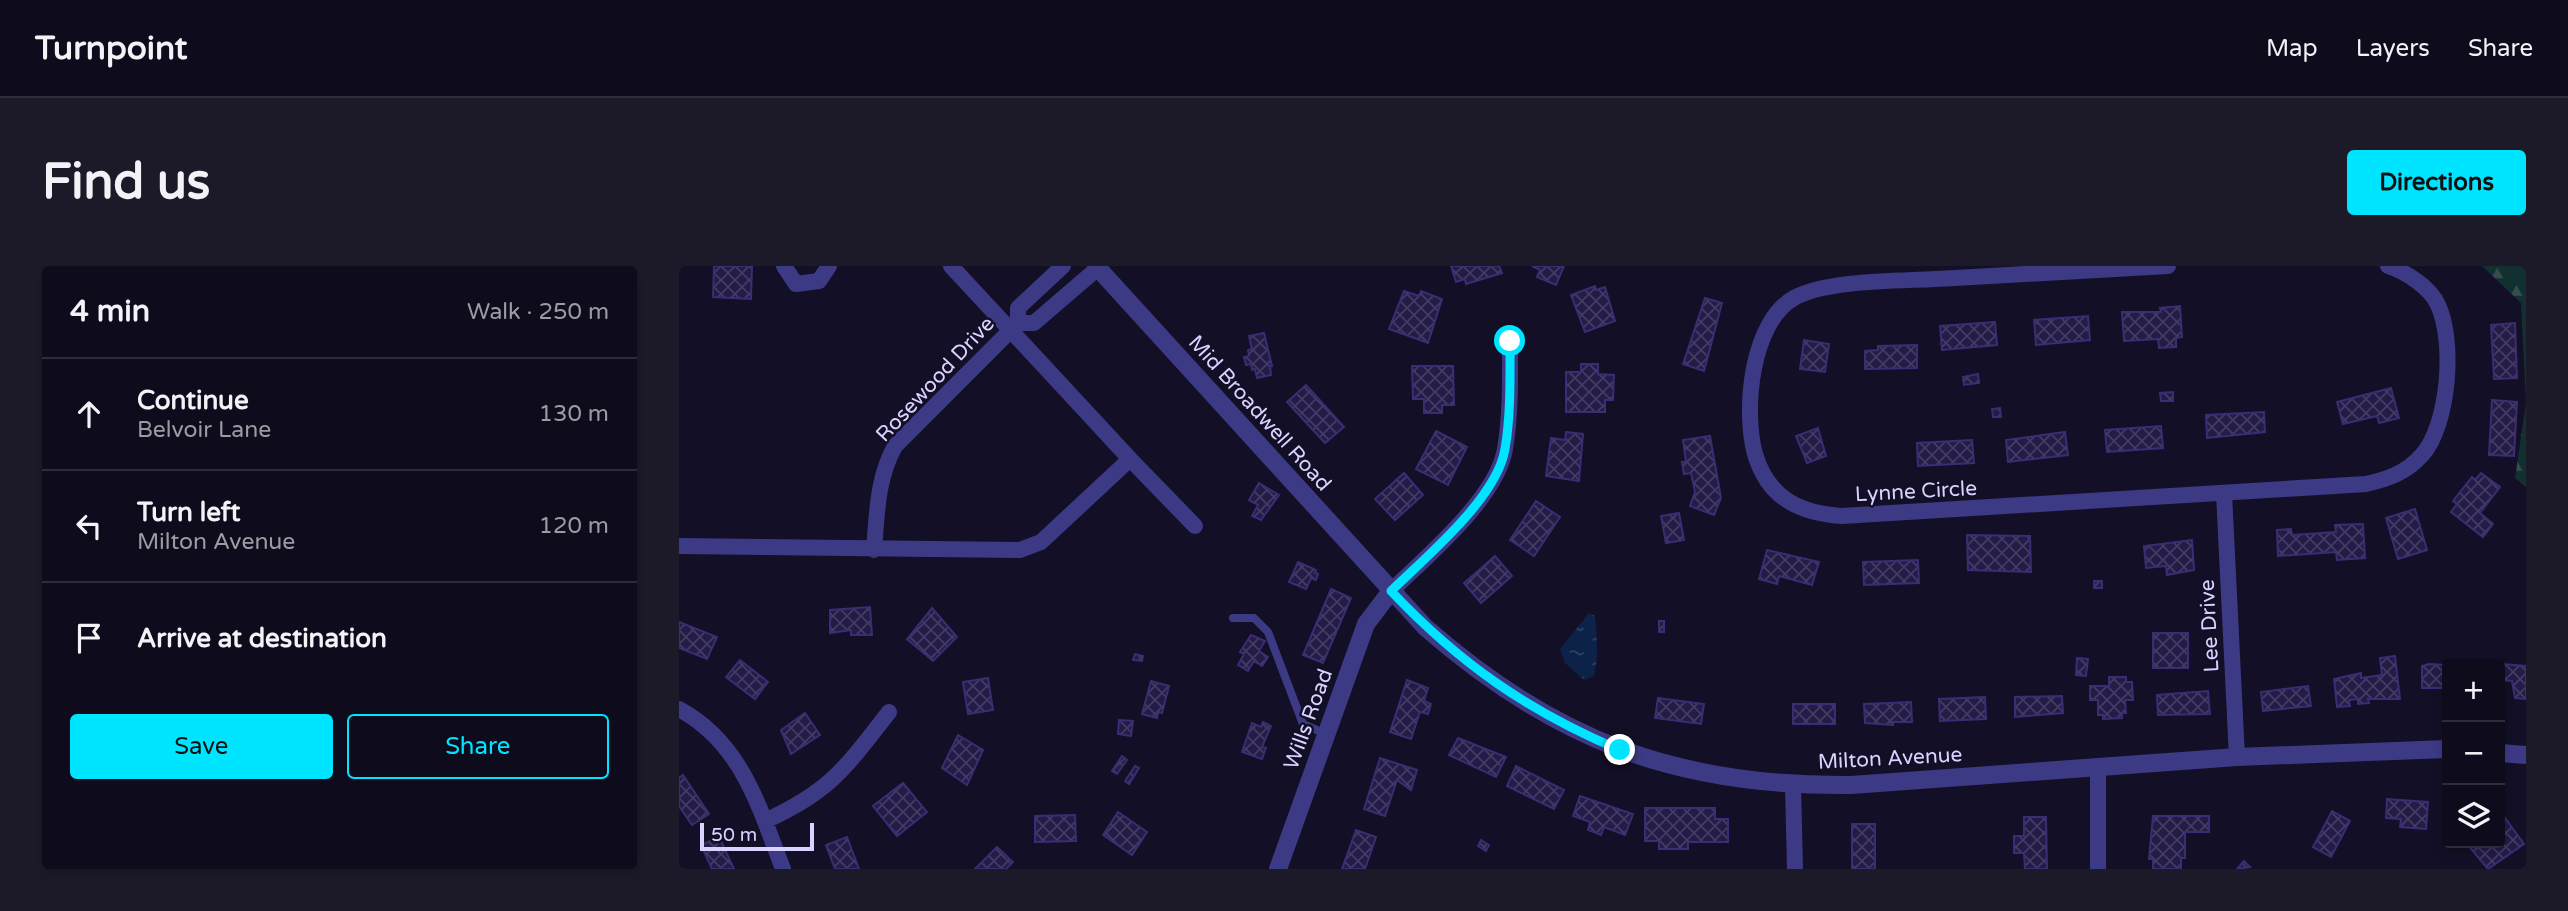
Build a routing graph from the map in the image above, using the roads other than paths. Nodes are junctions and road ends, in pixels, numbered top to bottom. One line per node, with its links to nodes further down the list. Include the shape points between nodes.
1 (785, 266): 2 (street, via 796,284 820,281)
2 (829, 266)
3 (951, 266): 8 (street)
4 (1063, 266): 8 (street, Rosewood Drive, via 1019,308)
5 (2168, 266): 11 (street, Lynne Circle, via 1865,283 1793,298 1778,312 1757,351 1750,384 1755,455 1782,499 1814,514)
6 (2388, 266): 11 (street, Lynne Circle, via 2421,284 2437,302 2446,326 2443,413 2424,454 2389,479 2366,484)
7 (1097, 267): 8 (street, Rosewood Drive, via 1034,323); 15 (street, Mid Broadwell Road)
8 (1014, 326): 10 (street); 14 (street, Rosewood Drive, via 895,446 879,490)
9 (1510, 341): 15 (street, via 1505,452 1492,481 1454,530)
10 (1130, 459): 12 (street); 14 (street, via 1041,541 1020,550)
11 (2224, 494): 23 (street, Lee Drive)
12 (1195, 526)
13 (679, 546): 14 (street)
14 (874, 550)
15 (1391, 591): 19 (street, Wills Road, via 1366,624); 25 (street, Milton Avenue, via 1468,665 1566,727 1677,768 1734,780)
16 (1233, 618): 19 (lane, via 1254,618 1268,632 1303,724)
17 (679, 709): 26 (street, via 710,729 731,751)
18 (889, 712): 26 (street, via 828,786)
19 (1327, 734): 28 (street, Wills Road)
20 (2442, 750): 23 (street, Milton Avenue)
21 (2505, 753): 22 (street)
22 (2526, 755)
23 (2237, 757): 24 (street, Milton Avenue)
24 (2098, 766): 25 (street, Milton Avenue, via 1851,785); 30 (street)
25 (1793, 785): 29 (street)
26 (765, 821): 27 (street)
27 (783, 869)
28 (1278, 869)
29 (1795, 869)
30 (2098, 869)

